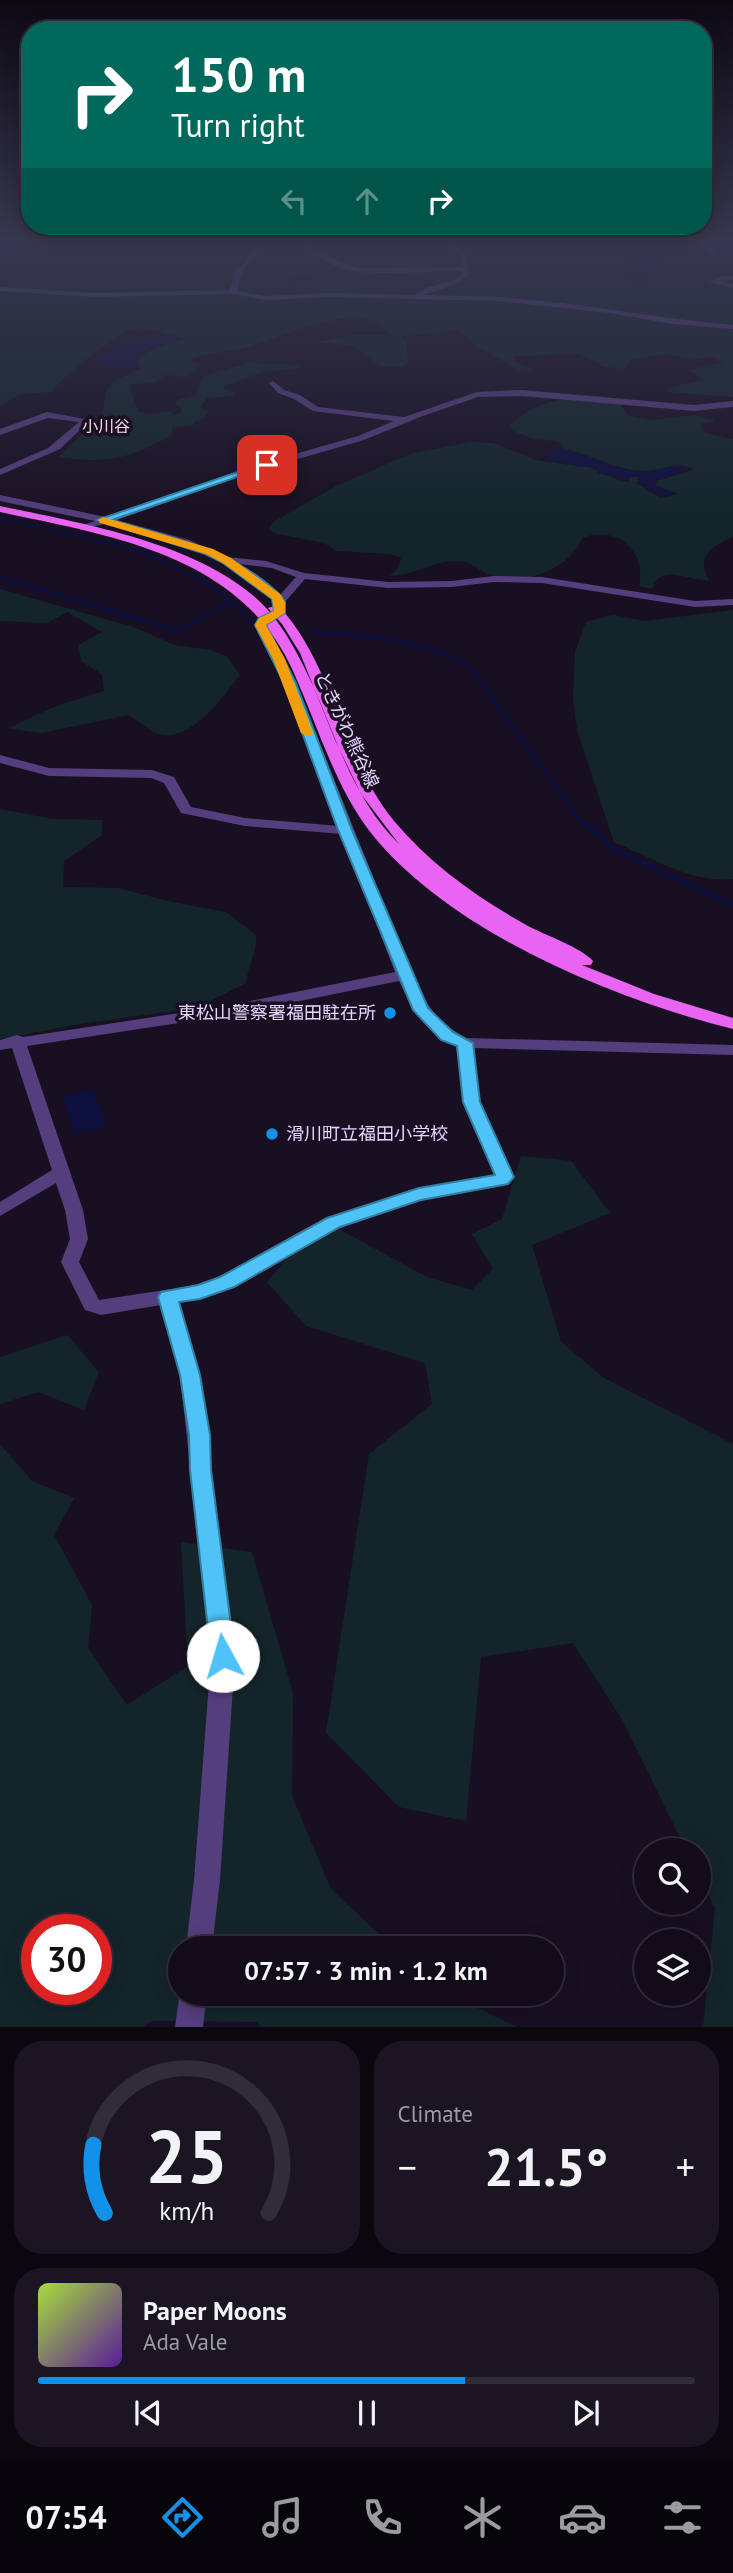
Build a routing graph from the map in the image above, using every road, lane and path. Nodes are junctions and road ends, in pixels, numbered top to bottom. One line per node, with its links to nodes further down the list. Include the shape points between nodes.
1 (273, 383): 3 (street, via 280,392 316,409)
2 (733, 404): 3 (street, via 686,408 498,393 465,398)
3 (406, 420): 9 (street)
4 (0, 432): 5 (street, via 47,415 86,420 51,450)
5 (0, 472)
6 (0, 498): 9 (street)
7 (0, 503): 9 (main road, ときがわ熊谷線)
8 (0, 509): 9 (main road, ときがわ熊谷線)
9 (93, 524): 10 (street, via 195,546); 13 (main road, ときがわ熊谷線, via 195,565)
10 (227, 560): 11 (street, via 264,562); 13 (street, via 276,597)
11 (302, 576): 12 (street, via 388,584 542,580 695,604); 13 (street)
12 (733, 602)
13 (278, 618): 15 (street, via 260,625 289,681); 17 (main road, ときがわ熊谷線, via 312,665 362,780 388,823 440,874 529,934 647,986); 18 (main road, ときがわ熊谷線, via 350,788 373,824 435,886 490,925 546,956 614,985)
14 (0, 759): 15 (street, via 50,772 152,774 169,780 186,810 234,821)
15 (345, 830): 16 (street)
16 (404, 975): 19 (street, via 225,1011); 20 (street, via 428,1018 447,1036)
17 (733, 1013)
18 (733, 1024)
19 (9, 1043): 22 (street, via 40,1102)
20 (464, 1043): 21 (street); 24 (street, via 472,1102 505,1177 419,1194 334,1223 227,1282)
21 (733, 1050)
22 (61, 1173): 23 (street); 24 (street, via 79,1239 70,1262 92,1305 101,1308)
23 (0, 1210)
24 (168, 1297): 25 (street, via 190,1375 223,1656)
25 (200, 1936)
26 (191, 2006): 27 (street)
27 (189, 2027)

